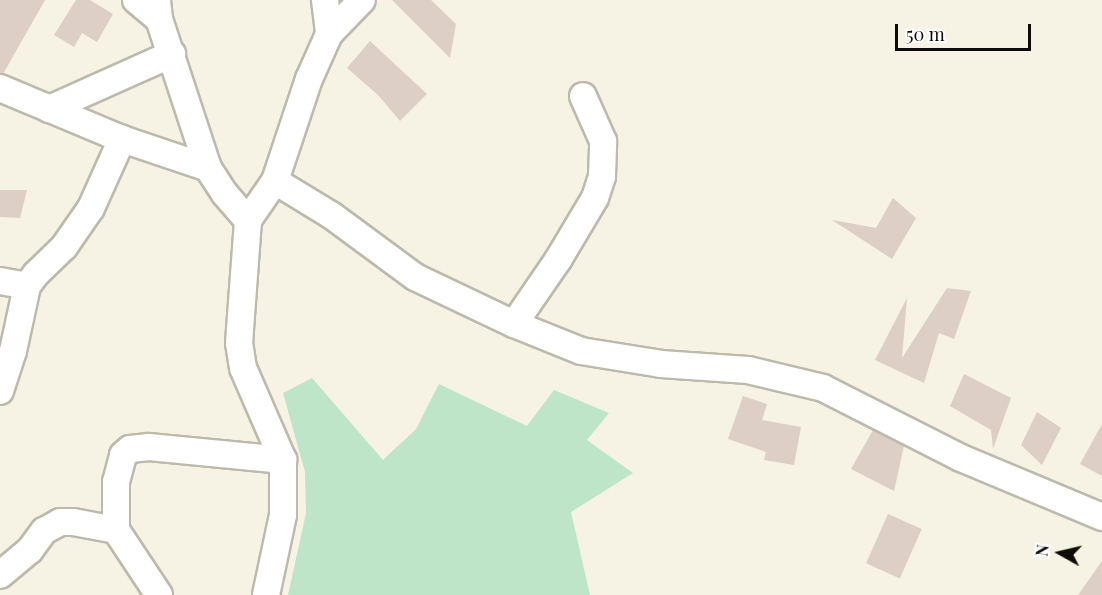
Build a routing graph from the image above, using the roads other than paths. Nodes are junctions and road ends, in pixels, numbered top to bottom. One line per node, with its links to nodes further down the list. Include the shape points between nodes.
1 (136, 0): 4 (street)
2 (325, 0): 5 (street)
3 (362, 0): 5 (street)
4 (158, 10): 6 (street)
5 (329, 34): 12 (street, via 309,79)
6 (172, 54): 9 (street); 11 (street)
7 (1, 95): 9 (street)
8 (583, 96): 16 (street, via 603,141 602,176 595,198)
9 (48, 109): 10 (street)
10 (122, 139): 11 (street); 15 (street, via 91,208 64,247)
11 (208, 168): 13 (street)
12 (275, 181): 13 (street); 16 (street, via 331,215 415,277)
13 (248, 220): 19 (street, via 239,343 243,368)
14 (0, 281): 15 (street)
15 (27, 286): 17 (street)
16 (514, 324): 20 (street, via 581,351 661,364 748,370 823,388 961,458)
17 (7, 349): 18 (street)
18 (0, 391)
19 (283, 460): 21 (street, via 149,447 130,449 123,455 116,482); 24 (street, via 283,515)
20 (1102, 517)
21 (116, 530): 22 (street, via 60,522 44,531 30,550); 23 (street)
22 (0, 575)
23 (159, 595)
24 (266, 595)

